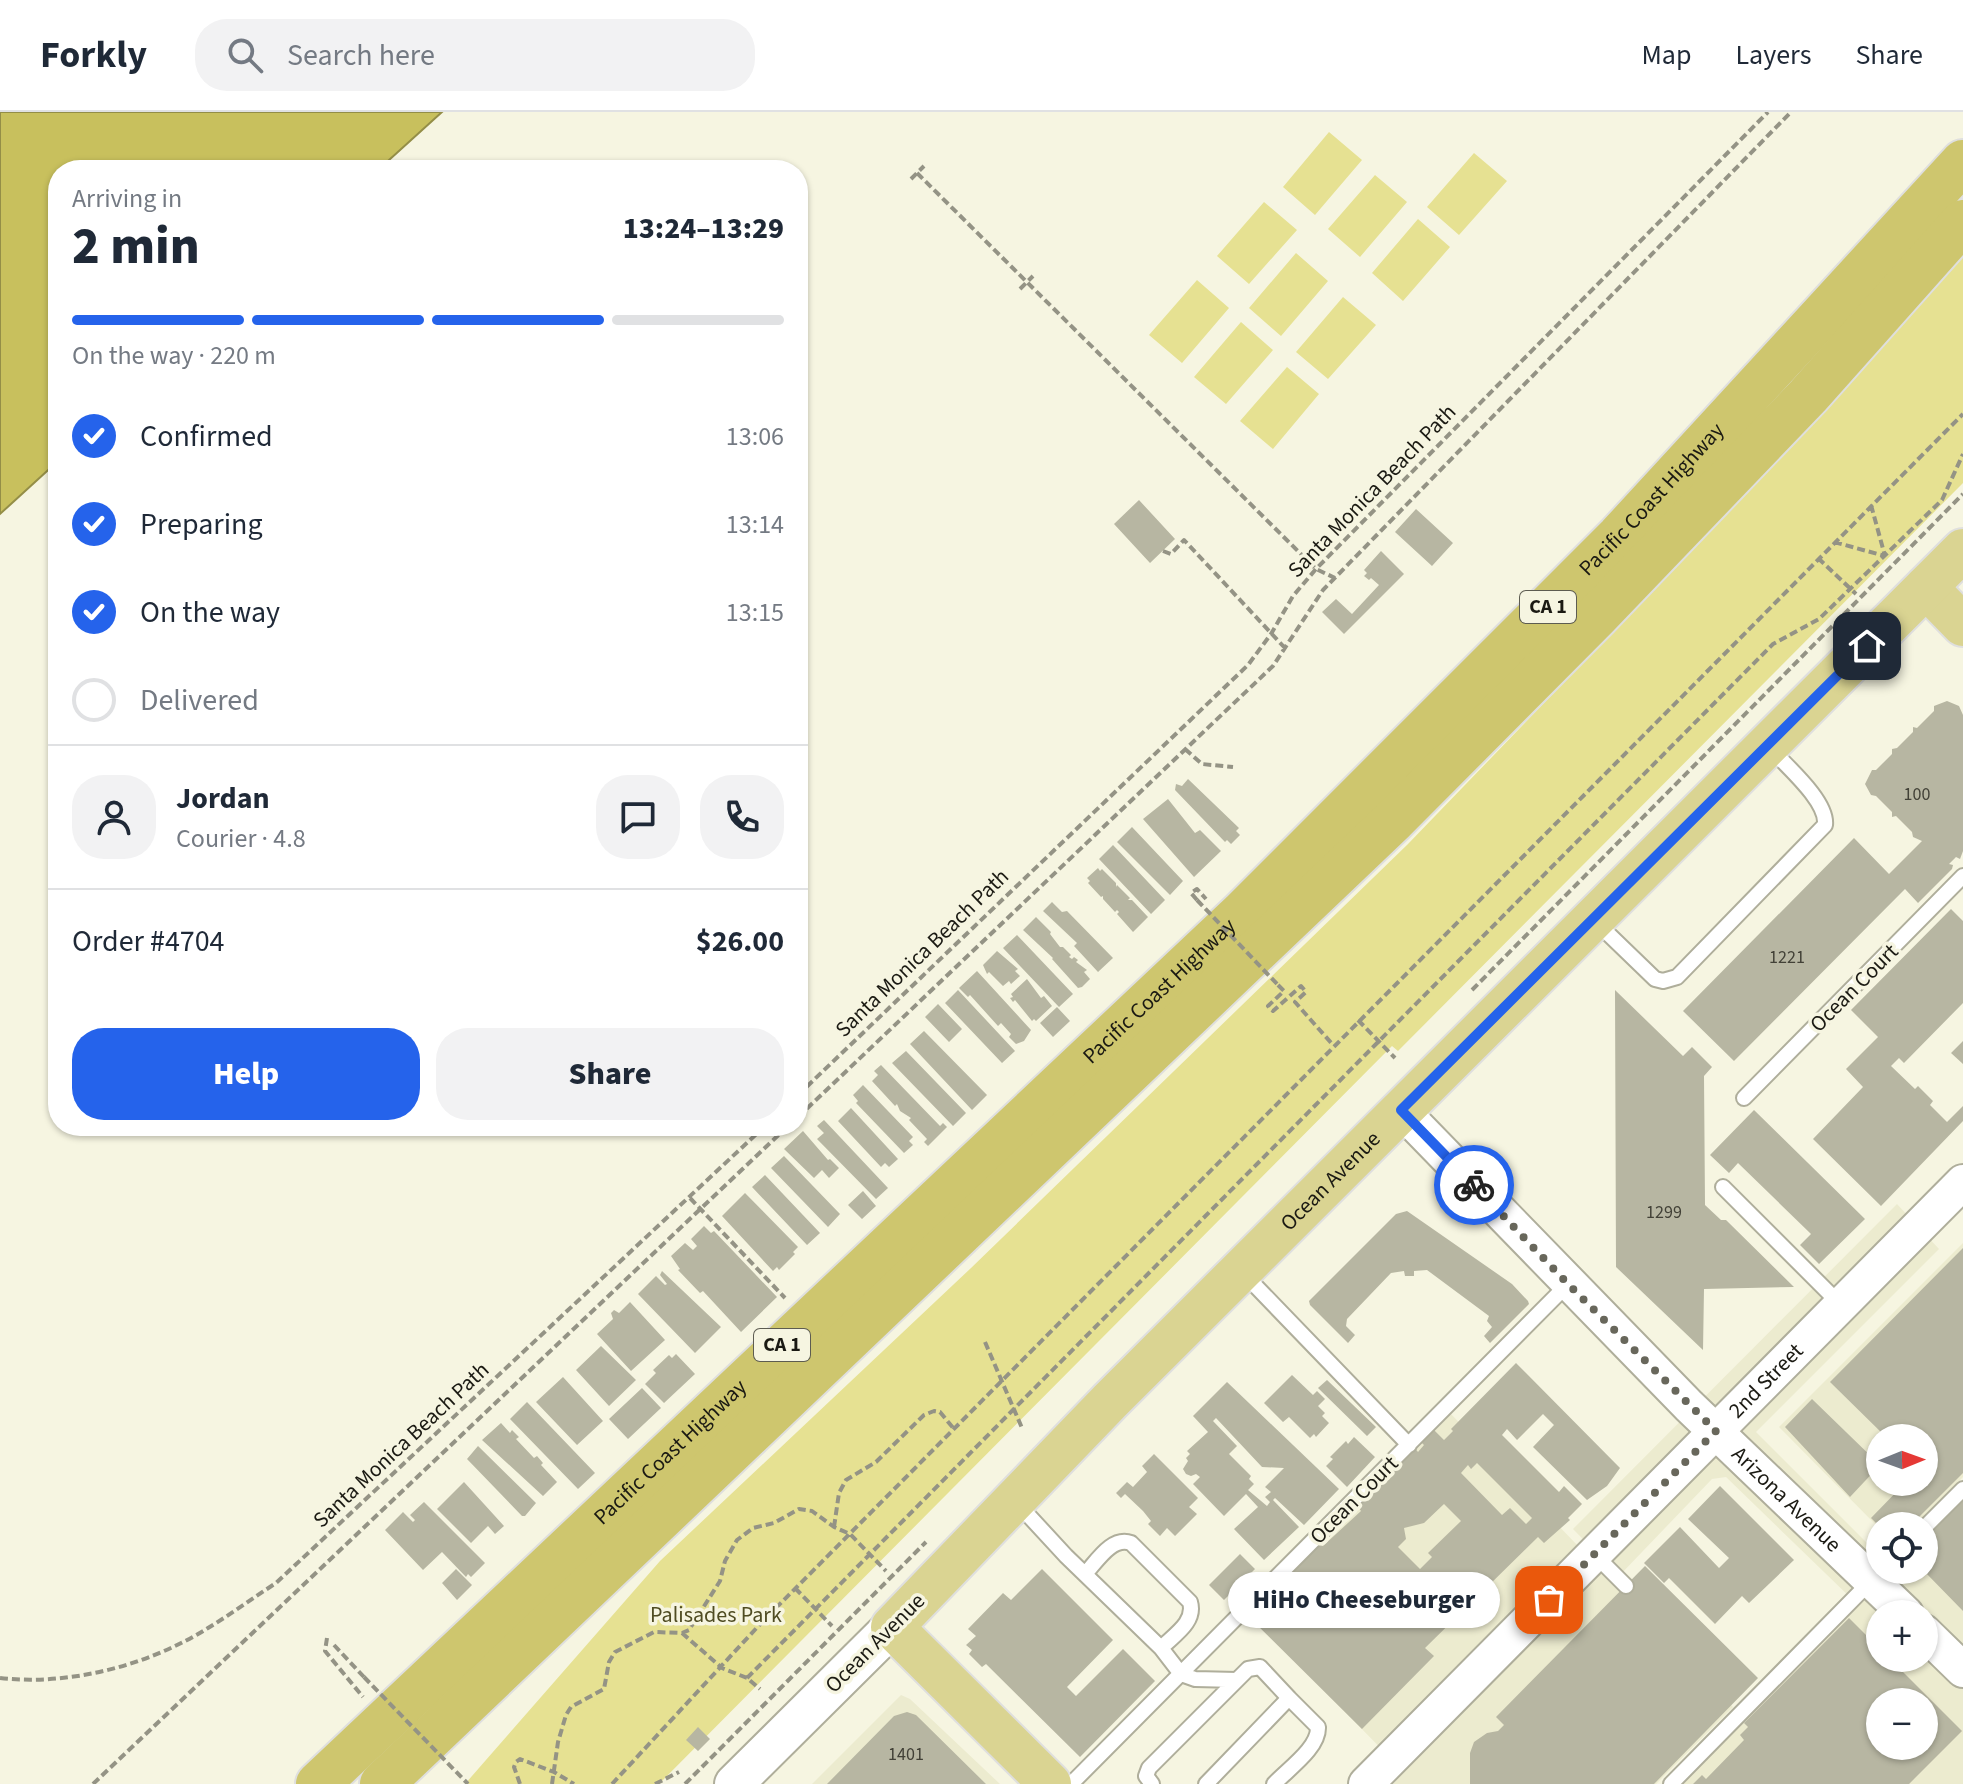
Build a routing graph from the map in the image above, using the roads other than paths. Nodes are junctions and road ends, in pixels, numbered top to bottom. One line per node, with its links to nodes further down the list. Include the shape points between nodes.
1 (1963, 162): 3 (highway, Pacific Coast Highway / CA 1)
2 (1963, 222): 3 (highway, Pacific Coast Highway / CA 1)
3 (1859, 308): 33 (highway, Pacific Coast Highway / CA 1, via 1808,396 1394,820); 38 (highway, Pacific Coast Highway / CA 1, via 1619,536 1242,913)
4 (1963, 550): 5 (main road, Ocean Avenue)
5 (1926, 587): 6 (main road); 7 (main road, Ocean Avenue)
6 (1963, 625)
7 (1767, 745): 9 (main road, Ocean Avenue); 9 (lane, via 1818,801 1825,825 1677,977 1663,981 1646,973)
8 (1963, 876): 10 (lane, Ocean Court)
9 (1591, 918): 11 (main road, Ocean Avenue)
10 (1744, 1098)
11 (1401, 1110): 14 (main road, Ocean Avenue); 15 (street, Arizona Avenue)
12 (1963, 1182): 16 (street, 2nd Street)
13 (1723, 1187): 16 (lane)
14 (1241, 1271): 18 (lane); 20 (main road, Ocean Avenue)
15 (1568, 1284): 17 (street, Arizona Avenue); 18 (lane, Ocean Court)
16 (1841, 1305): 17 (street, 2nd Street)
17 (1716, 1431): 22 (street, 2nd Street); 23 (street, Arizona Avenue)
18 (1409, 1445): 31 (lane, Ocean Court)
19 (1963, 1489): 21 (lane)
20 (1015, 1501): 24 (lane); 27 (main road, Ocean Avenue)
21 (1938, 1514)
22 (1594, 1554): 26 (lane); 37 (street, 2nd Street)
23 (1866, 1565)
24 (1085, 1574): 29 (lane); 29 (lane, via 1115,1542 1131,1543 1190,1602 1191,1619)
25 (1868, 1584): 45 (lane)
26 (1626, 1586)
27 (892, 1627): 36 (main road, Ocean Avenue); 41 (main road)
28 (1938, 1646): 30 (street)
29 (1161, 1648): 31 (lane)
30 (1963, 1670)
31 (1181, 1674): 32 (lane); 42 (lane, Ocean Court)
32 (1237, 1680): 34 (lane, via 1248,1669 1260,1667); 35 (lane, via 1149,1768)
33 (480, 1693): 39 (highway, Pacific Coast Highway / CA 1); 40 (street)
34 (1289, 1698): 43 (lane); 44 (lane, via 1319,1733)
35 (1149, 1780)
36 (742, 1781)
37 (1371, 1782)
38 (318, 1784)
39 (382, 1784)
40 (399, 1784)
41 (1050, 1784)
42 (1071, 1784)
43 (1206, 1784)
44 (1274, 1784)
45 (1671, 1784)

